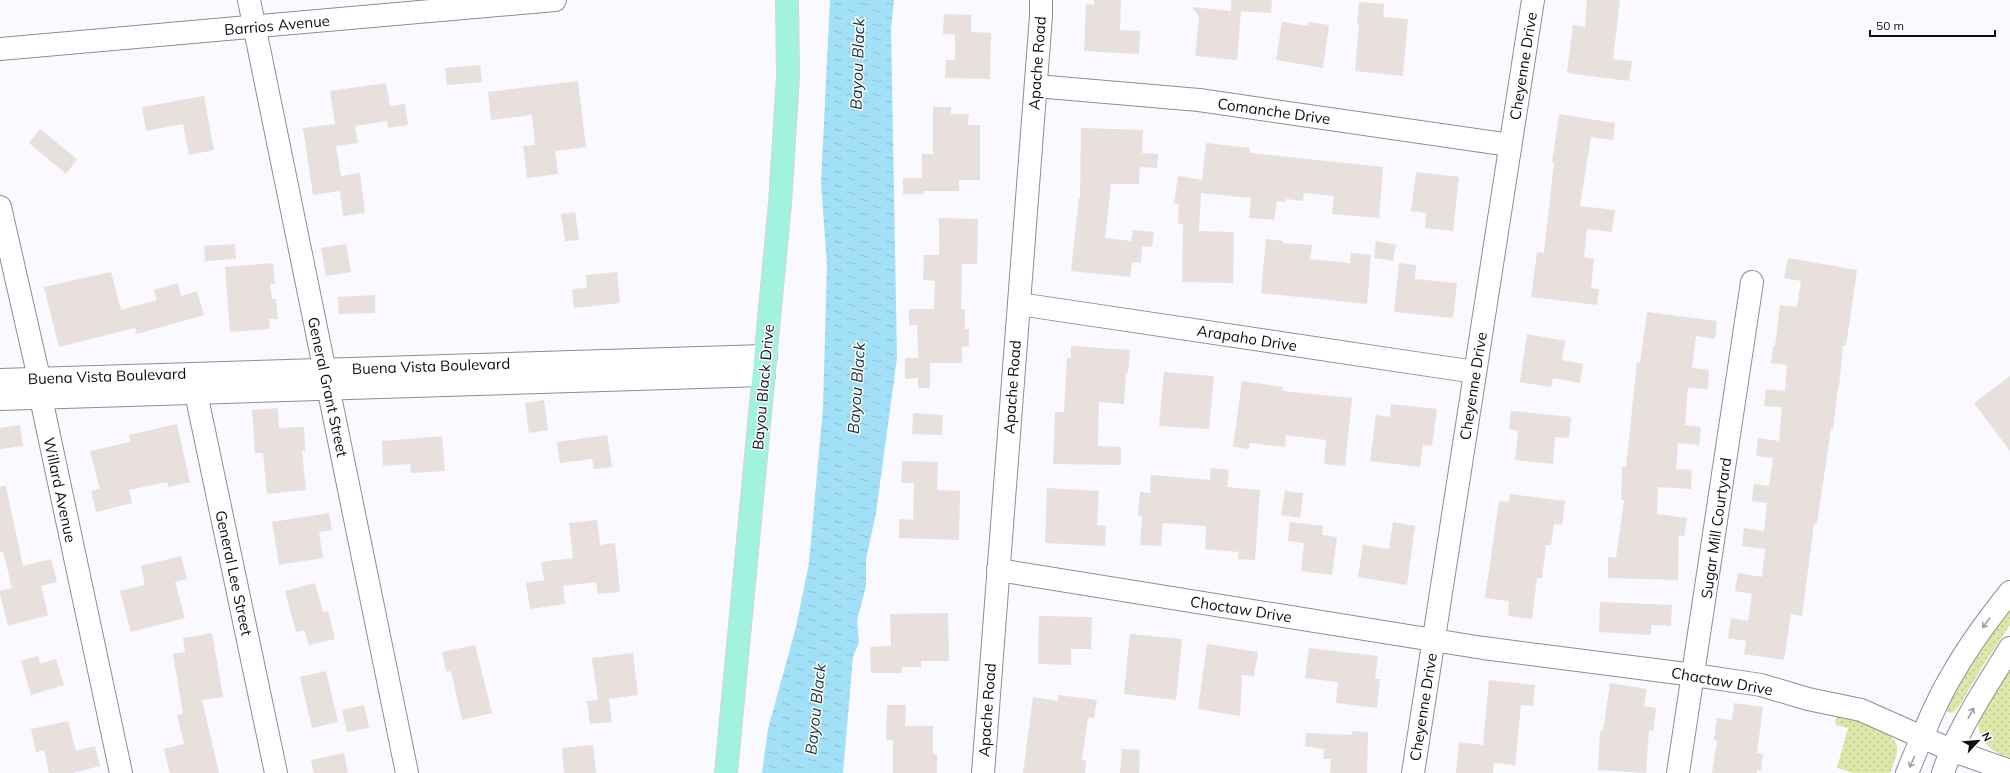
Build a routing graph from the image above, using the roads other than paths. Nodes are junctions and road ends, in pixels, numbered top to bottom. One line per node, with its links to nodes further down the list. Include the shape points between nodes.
1 (249, 0): 6 (street, General Grant Street)
2 (555, 0): 6 (street, Barrios Avenue)
3 (787, 0): 13 (main road, Bayou Black Drive, via 788,77 782,179)
4 (1041, 0): 8 (street, Apache Road)
5 (1533, 0): 9 (street, Cheyenne Drive)
6 (254, 27): 7 (street, Barrios Avenue); 15 (street, General Grant Street)
7 (0, 49)
8 (1036, 86): 9 (street, Comanche Drive, via 1199,100); 12 (street, Apache Road)
9 (1510, 145): 14 (street, Cheyenne Drive)
10 (0, 207): 18 (street, Willard Avenue)
11 (1752, 282): 25 (street, Sugar Mill Courtyard)
12 (1019, 304): 14 (street, Arapaho Drive); 20 (street, Apache Road)
13 (765, 365): 15 (street, Buena Vista Boulevard); 32 (main road, Bayou Black Drive)
14 (1475, 372): 22 (street, Cheyenne Drive)
15 (326, 379): 17 (street, Buena Vista Boulevard); 31 (street, General Grant Street)
16 (0, 380): 18 (street, Buena Vista Boulevard)
17 (194, 383): 18 (street, Buena Vista Boulevard); 30 (street, General Lee Street)
18 (40, 388): 19 (street, Buena Vista Boulevard); 29 (street, Willard Avenue)
19 (0, 399)
20 (998, 570): 22 (street, Choctaw Drive); 33 (street, Apache Road)
21 (2010, 592): 26 (street, one-way to 26, via 1984,625 1955,670)
22 (1434, 640): 23 (street, Choctaw Drive); 34 (street, Cheyenne Drive)
23 (1483, 648): 25 (street, Chactaw Drive)
24 (2010, 648): 27 (street, one-way to 24)
25 (1694, 675): 26 (street, Chactaw Drive, via 1761,685 1808,699 1861,710); 35 (street, Sugar Mill Courtyard)
26 (1922, 738): 27 (street, Chactaw Drive); 36 (street, one-way to 36)
27 (1951, 750): 28 (street, Chactaw Drive); 37 (street)
28 (2010, 771)
29 (121, 773)
30 (276, 773)
31 (408, 773)
32 (726, 773)
33 (983, 773)
34 (1413, 773)
35 (1678, 773)
36 (1907, 773)
37 (1943, 773)

